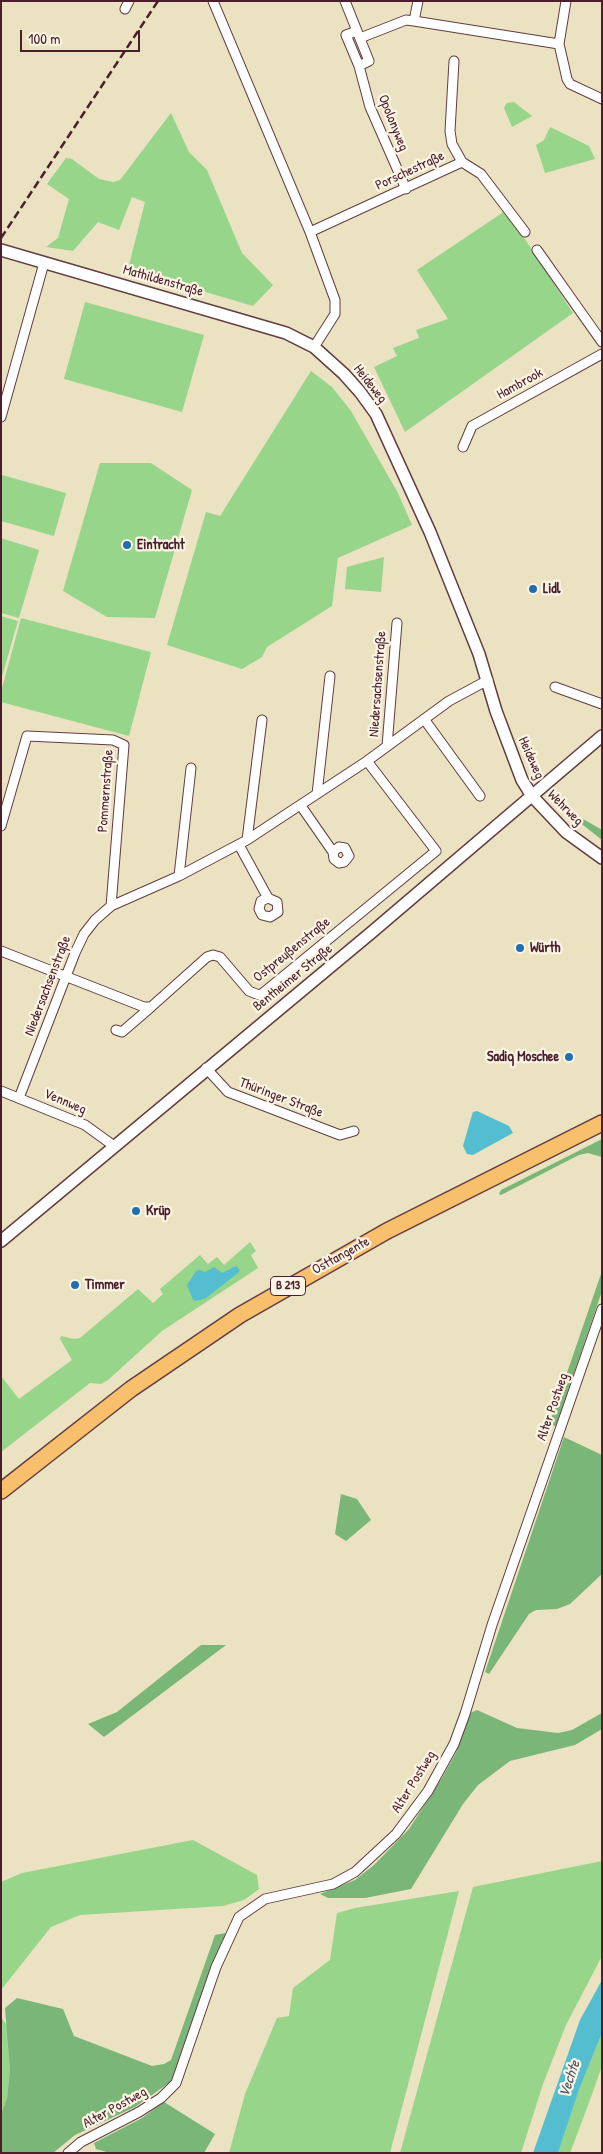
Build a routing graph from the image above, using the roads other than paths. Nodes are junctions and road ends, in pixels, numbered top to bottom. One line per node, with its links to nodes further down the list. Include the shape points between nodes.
1 (345, 1): 6 (street)
2 (418, 1): 5 (street)
3 (566, 1): 7 (street)
4 (216, 2): 13 (street)
5 (414, 21): 6 (street, via 406,20); 7 (street)
6 (358, 34): 9 (street, via 369,61); 9 (street, Opolonyweg, via 346,35)
7 (560, 44): 10 (street, via 570,84)
8 (454, 61): 11 (street, via 450,131 452,144)
9 (358, 66): 12 (street, Opolonyweg, via 370,107)
10 (602, 100)
11 (462, 162): 12 (street, Porschestraße); 14 (street, Porschestraße, via 481,174)
12 (406, 189): 13 (street, Porschestraße)
13 (310, 232): 19 (street, via 335,300 335,314)
14 (525, 232)
15 (1, 250): 17 (street, Mathildenstraße)
16 (537, 250): 18 (street)
17 (44, 263): 19 (street, Mathildenstraße, via 270,327); 21 (street)
18 (602, 342)
19 (314, 347): 25 (street, Heideweg, via 360,392 389,441 429,528)
20 (602, 354): 22 (street, Hambrook, via 472,426)
21 (1, 417)
22 (463, 447)
23 (397, 623): 31 (street, Niedersachsenstraße)
24 (330, 676): 34 (street)
25 (488, 680): 29 (street, Niedersachsenstraße, via 462,693); 36 (street, Heideweg, via 505,737)
26 (555, 687): 27 (street)
27 (602, 704)
28 (262, 720): 39 (street)
29 (424, 720): 31 (street, Niedersachsenstraße); 35 (street)
30 (602, 736): 36 (street, Bentheimer Straße)
31 (387, 746): 32 (street, Niedersachsenstraße)
32 (366, 762): 34 (street, Niedersachsenstraße); 48 (street, Ostpreußenstraße, via 436,851 264,993 259,995 249,991 220,957 213,955)
33 (191, 768): 43 (street)
34 (317, 794): 37 (street, Niedersachsenstraße)
35 (480, 796)
36 (532, 796): 42 (street, Wehrweg, via 566,832); 50 (street, Bentheimer Straße)
37 (301, 806): 39 (street, Niedersachsenstraße); 41 (street)
38 (1, 826): 45 (street, Pommernstraße, via 27,736 113,740 124,744)
39 (247, 840): 40 (street, Niedersachsenstraße)
40 (238, 844): 43 (street, Niedersachsenstraße); 44 (street)
41 (333, 852)
42 (602, 858)
43 (179, 876): 45 (street, Niedersachsenstraße)
44 (268, 898)
45 (111, 906): 47 (street, Niedersachsenstraße, via 84,934)
46 (1, 951): 47 (street)
47 (66, 976): 48 (street, via 139,1006); 52 (street, Niedersachsenstraße)
48 (151, 1007): 49 (street, via 122,1032)
49 (116, 1030)
50 (206, 1068): 54 (street, Thüringer Straße, via 228,1092 340,1135); 55 (street, Bentheimer Straße)
51 (1, 1091): 52 (street, Vennweg)
52 (18, 1098): 55 (street, Vennweg, via 85,1125)
53 (602, 1123): 58 (main road, Osttangente / B 213, via 387,1231 240,1315 123,1395)
54 (354, 1131)
55 (114, 1146): 56 (street, Bentheimer Straße)
56 (1, 1241)
57 (602, 1309): 59 (street, Alter Postweg, via 492,1625 465,1714 454,1744 428,1790 396,1834 355,1872 333,1884 265,1899 239,1917 216,1967 176,2082 161,2098 140,2112 81,2142)
58 (1, 1491)
59 (68, 2153)

